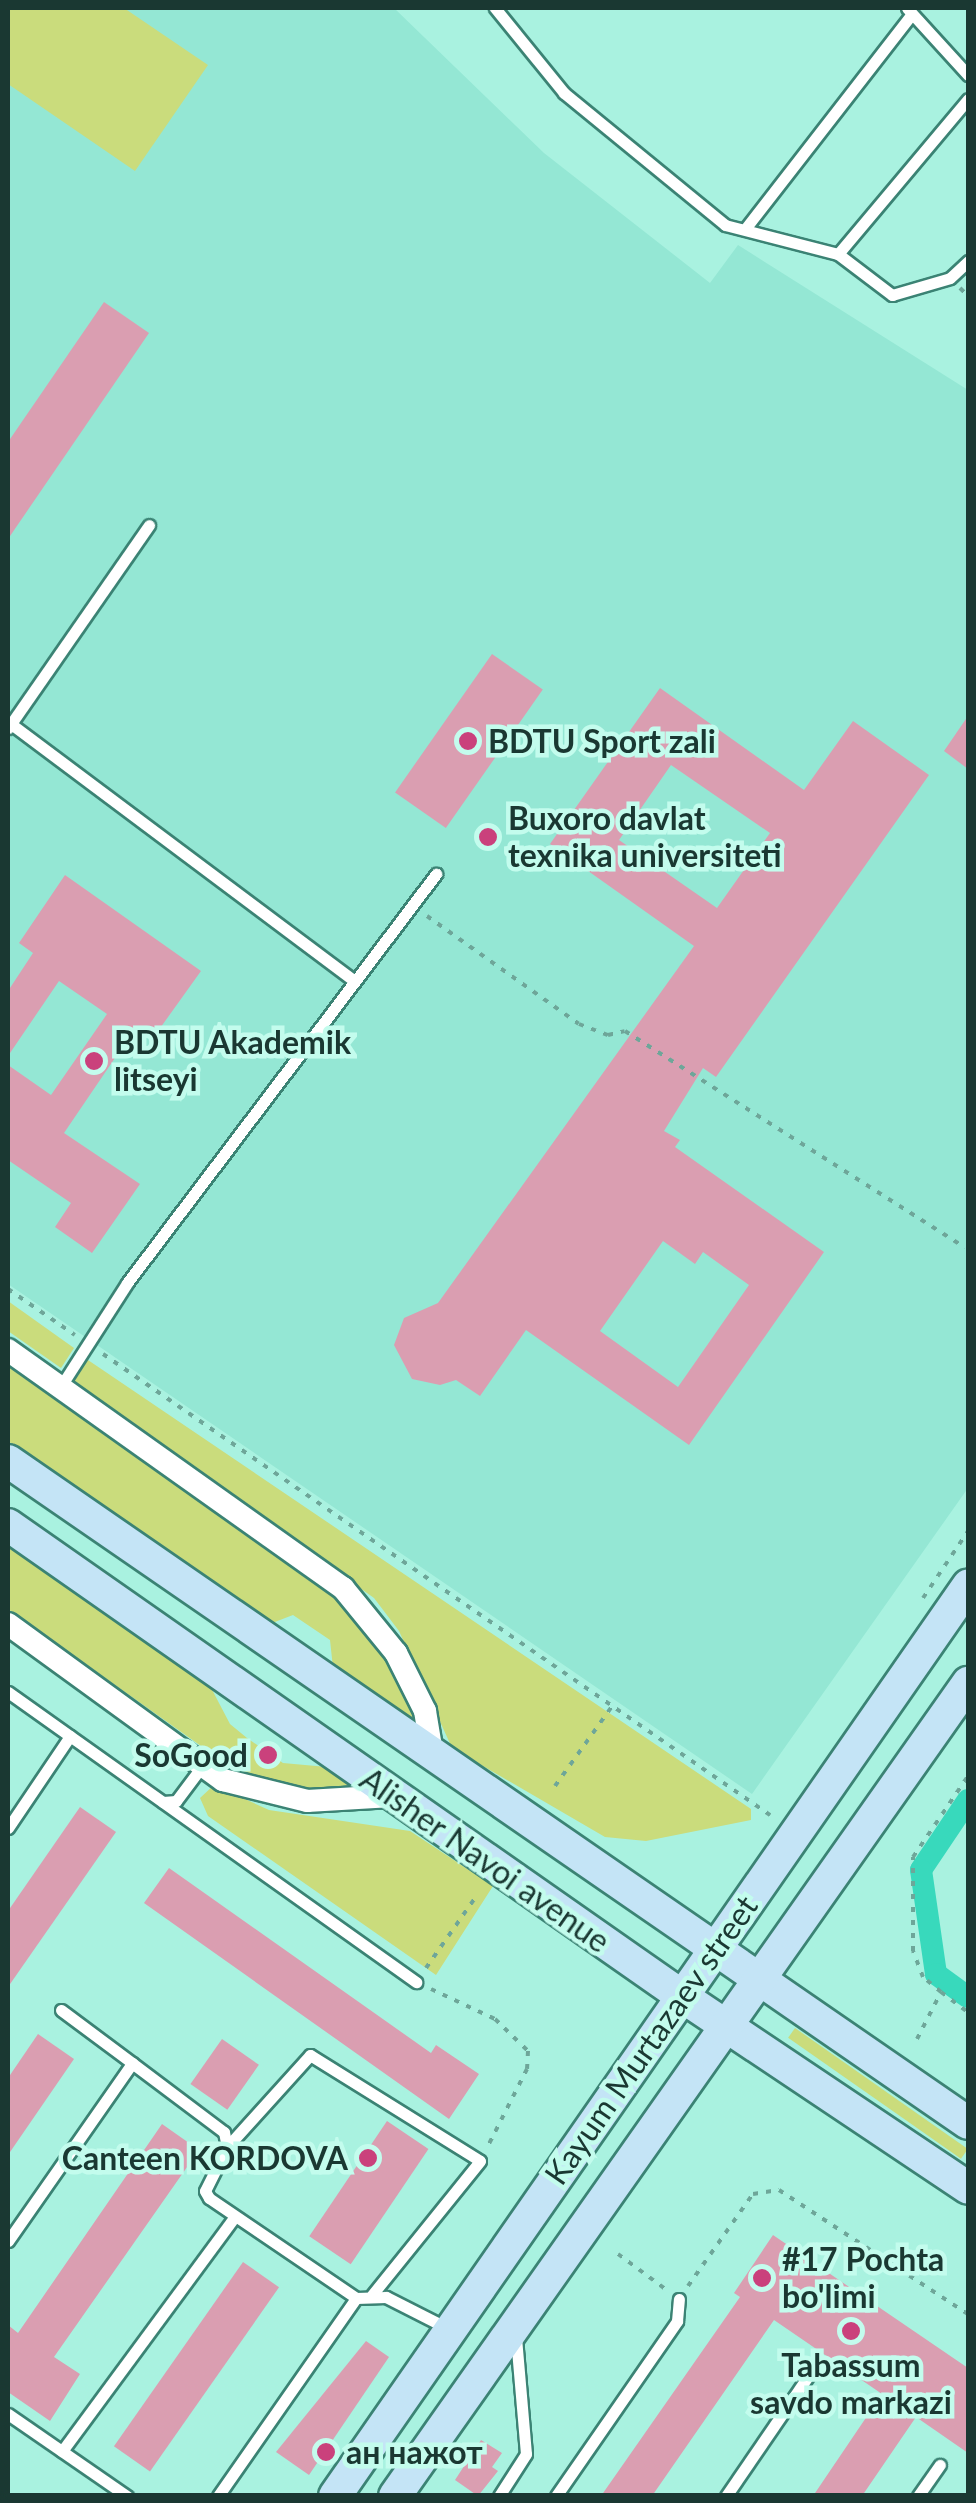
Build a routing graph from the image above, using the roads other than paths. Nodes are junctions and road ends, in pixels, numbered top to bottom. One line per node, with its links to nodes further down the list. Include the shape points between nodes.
1 (495, 8): 5 (lane, via 564,92 726,224)
2 (909, 11): 3 (lane); 5 (lane)
3 (968, 74)
4 (968, 99): 6 (lane)
5 (744, 230): 6 (lane)
6 (838, 254): 7 (lane, via 892,295 950,278)
7 (968, 260)
8 (149, 525): 9 (lane)
9 (9, 726): 11 (lane)
10 (436, 874): 11 (lane)
11 (352, 979): 13 (lane, via 127,1283)
12 (8, 1350): 13 (street)
13 (60, 1386): 21 (street, via 342,1588 396,1653 425,1711)
14 (8, 1461): 21 (main road, Alisher Navoi avenue)
15 (8, 1525): 23 (main road, Alisher Navoi avenue)
16 (968, 1586): 26 (main road, Kayum Murtazaev street)
17 (8, 1624): 22 (street)
18 (968, 1682): 27 (main road, Kayum Murtazaev street)
19 (8, 1692): 20 (lane)
20 (70, 1736): 24 (lane); 25 (lane)
21 (433, 1758): 26 (main road, Alisher Navoi avenue)
22 (203, 1765): 23 (street, via 224,1780 288,1798 346,1803); 24 (lane, via 176,1801)
23 (392, 1796): 29 (main road, Alisher Navoi avenue)
24 (163, 1802): 28 (lane)
25 (8, 1828)
26 (716, 1948): 27 (main road, Alisher Navoi avenue); 29 (main road, Kayum Murtazaev street)
27 (764, 1980): 31 (main road, Kayum Murtazaev street); 33 (main road, Alisher Navoi avenue)
28 (416, 1982)
29 (682, 1997): 31 (main road, Alisher Navoi avenue); 42 (main road, Kayum Murtazaev street)
30 (61, 2010): 32 (lane)
31 (730, 2029): 35 (main road, Alisher Navoi avenue); 41 (main road, Kayum Murtazaev street)
32 (132, 2063): 34 (lane, via 224,2132); 37 (lane)
33 (968, 2123)
34 (227, 2147): 36 (lane, via 205,2190); 38 (lane, via 310,2055 480,2161)
35 (968, 2188)
36 (233, 2219): 39 (lane); 45 (lane)
37 (8, 2241)
38 (372, 2295): 39 (lane); 42 (lane)
39 (356, 2298): 48 (lane)
40 (679, 2299): 52 (lane, via 677,2321)
41 (515, 2326): 50 (main road, Kayum Murtazaev street); 51 (lane, via 526,2454)
42 (451, 2330): 49 (main road, Kayum Murtazaev street)
43 (809, 2375): 53 (lane)
44 (8, 2414): 45 (lane)
45 (62, 2451): 47 (lane)
46 (940, 2464): 54 (lane)
47 (126, 2496)
48 (218, 2496)
49 (335, 2496)
50 (395, 2496)
51 (499, 2496)
52 (556, 2496)
53 (726, 2496)
54 (918, 2496)

